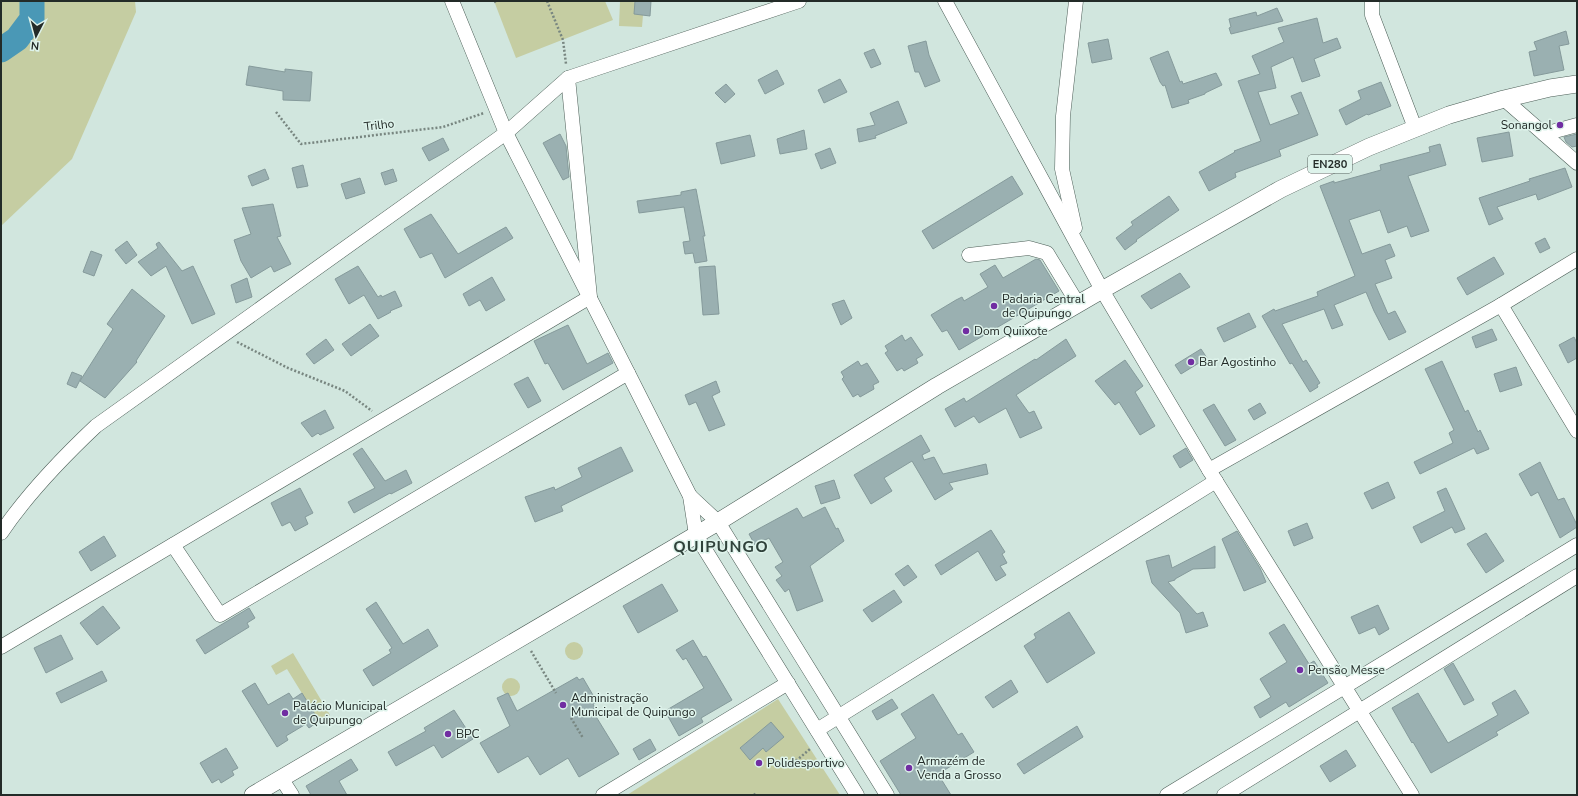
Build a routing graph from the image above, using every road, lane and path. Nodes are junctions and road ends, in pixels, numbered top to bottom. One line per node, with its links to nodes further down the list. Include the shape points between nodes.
1 (452, 1): 10 (street)
2 (547, 1): 7 (path, via 563,40)
3 (799, 1): 7 (street)
4 (945, 1): 17 (street)
5 (1076, 1): 17 (street, via 1063,116 1062,169)
6 (1372, 1): 13 (street, via 1372,15)
7 (568, 78): 14 (street); 21 (street)
8 (1577, 84): 9 (main road, EN280)
9 (1504, 99): 13 (main road, EN280); 15 (street)
10 (496, 109): 11 (path, Trilho, via 443,127 301,144); 14 (street)
11 (276, 112)
12 (1577, 125): 15 (street)
13 (1415, 128): 20 (main road, EN280, via 1334,162 1281,189)
14 (506, 133): 21 (street); 24 (street)
15 (1544, 134): 16 (street)
16 (1577, 163)
17 (1079, 245): 20 (street)
18 (969, 255): 22 (street, via 1029,248 1047,253)
19 (1577, 259): 23 (street)
20 (1102, 290): 22 (main road, EN280); 28 (street)
21 (590, 297): 25 (street); 26 (street)
22 (1078, 304): 30 (main road, EN280, via 937,386)
23 (1501, 304): 27 (street); 28 (street)
24 (224, 335): 26 (path, via 288,368 345,391); 31 (street, via 96,426 57,464)
25 (628, 373): 29 (street); 33 (street, via 220,615)
26 (384, 420): 33 (street)
27 (1577, 431)
28 (1213, 475): 39 (street); 42 (street)
29 (690, 496): 30 (street); 32 (street)
30 (718, 522): 32 (main road, EN280); 42 (street)
31 (1, 533)
32 (696, 535): 38 (street); 48 (main road, EN280)
33 (173, 545): 36 (street)
34 (1577, 545): 39 (street)
35 (1577, 576): 41 (street)
36 (1, 647)
37 (531, 651): 40 (path)
38 (788, 683): 44 (street); 51 (street)
39 (1344, 687): 41 (street); 54 (street)
40 (556, 693)
41 (1359, 711): 55 (street); 56 (street)
42 (838, 716): 44 (street); 53 (street)
43 (571, 718): 45 (path)
44 (816, 730): 52 (street)
45 (583, 738)
46 (810, 749): 47 (path)
47 (790, 766)
48 (282, 778): 49 (main road, EN280); 50 (street)
49 (253, 795)
50 (292, 795)
51 (603, 795)
52 (857, 795)
53 (887, 795)
54 (1167, 795)
55 (1224, 795)
56 (1412, 795)

